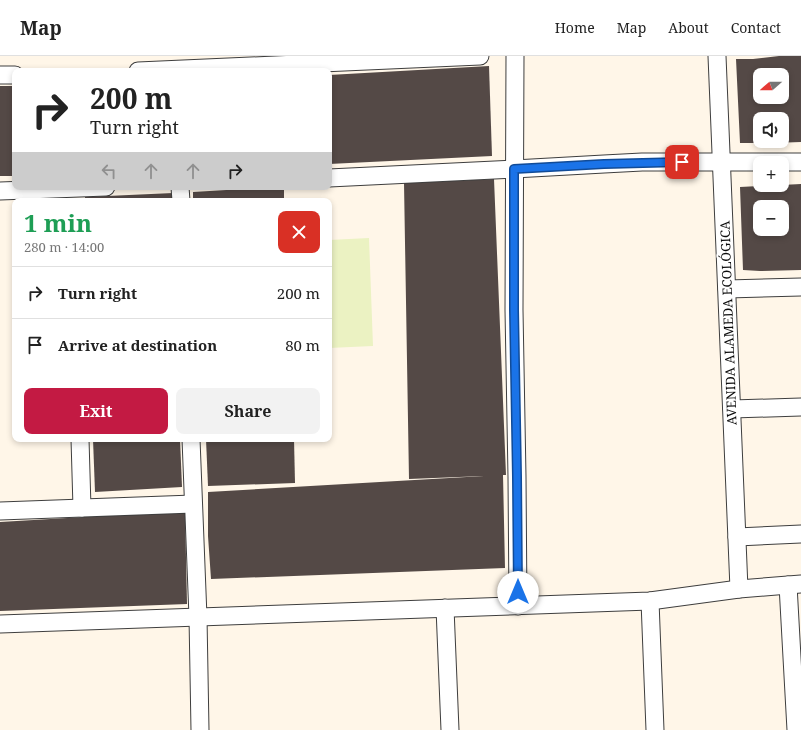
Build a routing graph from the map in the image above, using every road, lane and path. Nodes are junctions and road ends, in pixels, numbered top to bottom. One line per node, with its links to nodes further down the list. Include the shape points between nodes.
1 (480, 56): 4 (street)
2 (515, 56): 10 (street)
3 (717, 56): 8 (street, AVENIDA ALAMEDA ECOLÓGICA)
4 (175, 66): 5 (street)
5 (160, 68)
6 (0, 75): 7 (street)
7 (12, 75)
8 (722, 162): 9 (street); 10 (street); 16 (street, AVENIDA ALAMEDA ECOLÓGICA)
9 (801, 162)
10 (514, 169): 11 (street); 29 (street)
11 (332, 178)
12 (94, 190): 14 (street)
13 (0, 191): 14 (street)
14 (74, 195)
15 (801, 287): 16 (street)
16 (727, 289): 18 (street, AVENIDA ALAMEDA ECOLÓGICA)
17 (801, 407): 18 (street)
18 (732, 408): 25 (street, AVENIDA ALAMEDA ECOLÓGICA)
19 (80, 442): 22 (street)
20 (191, 442): 21 (street)
21 (193, 504): 22 (street); 31 (street)
22 (82, 508): 23 (street)
23 (0, 511)
24 (801, 534): 25 (street)
25 (737, 537): 27 (street, AVENIDA ALAMEDA ECOLÓGICA)
26 (795, 584): 27 (street); 36 (street)
27 (739, 589): 28 (street)
28 (650, 601): 29 (street); 35 (street)
29 (518, 606): 30 (street)
30 (445, 608): 31 (street); 34 (street)
31 (198, 617): 32 (street); 33 (street)
32 (0, 624)
33 (200, 730)
34 (450, 730)
35 (655, 730)
36 (796, 730)

